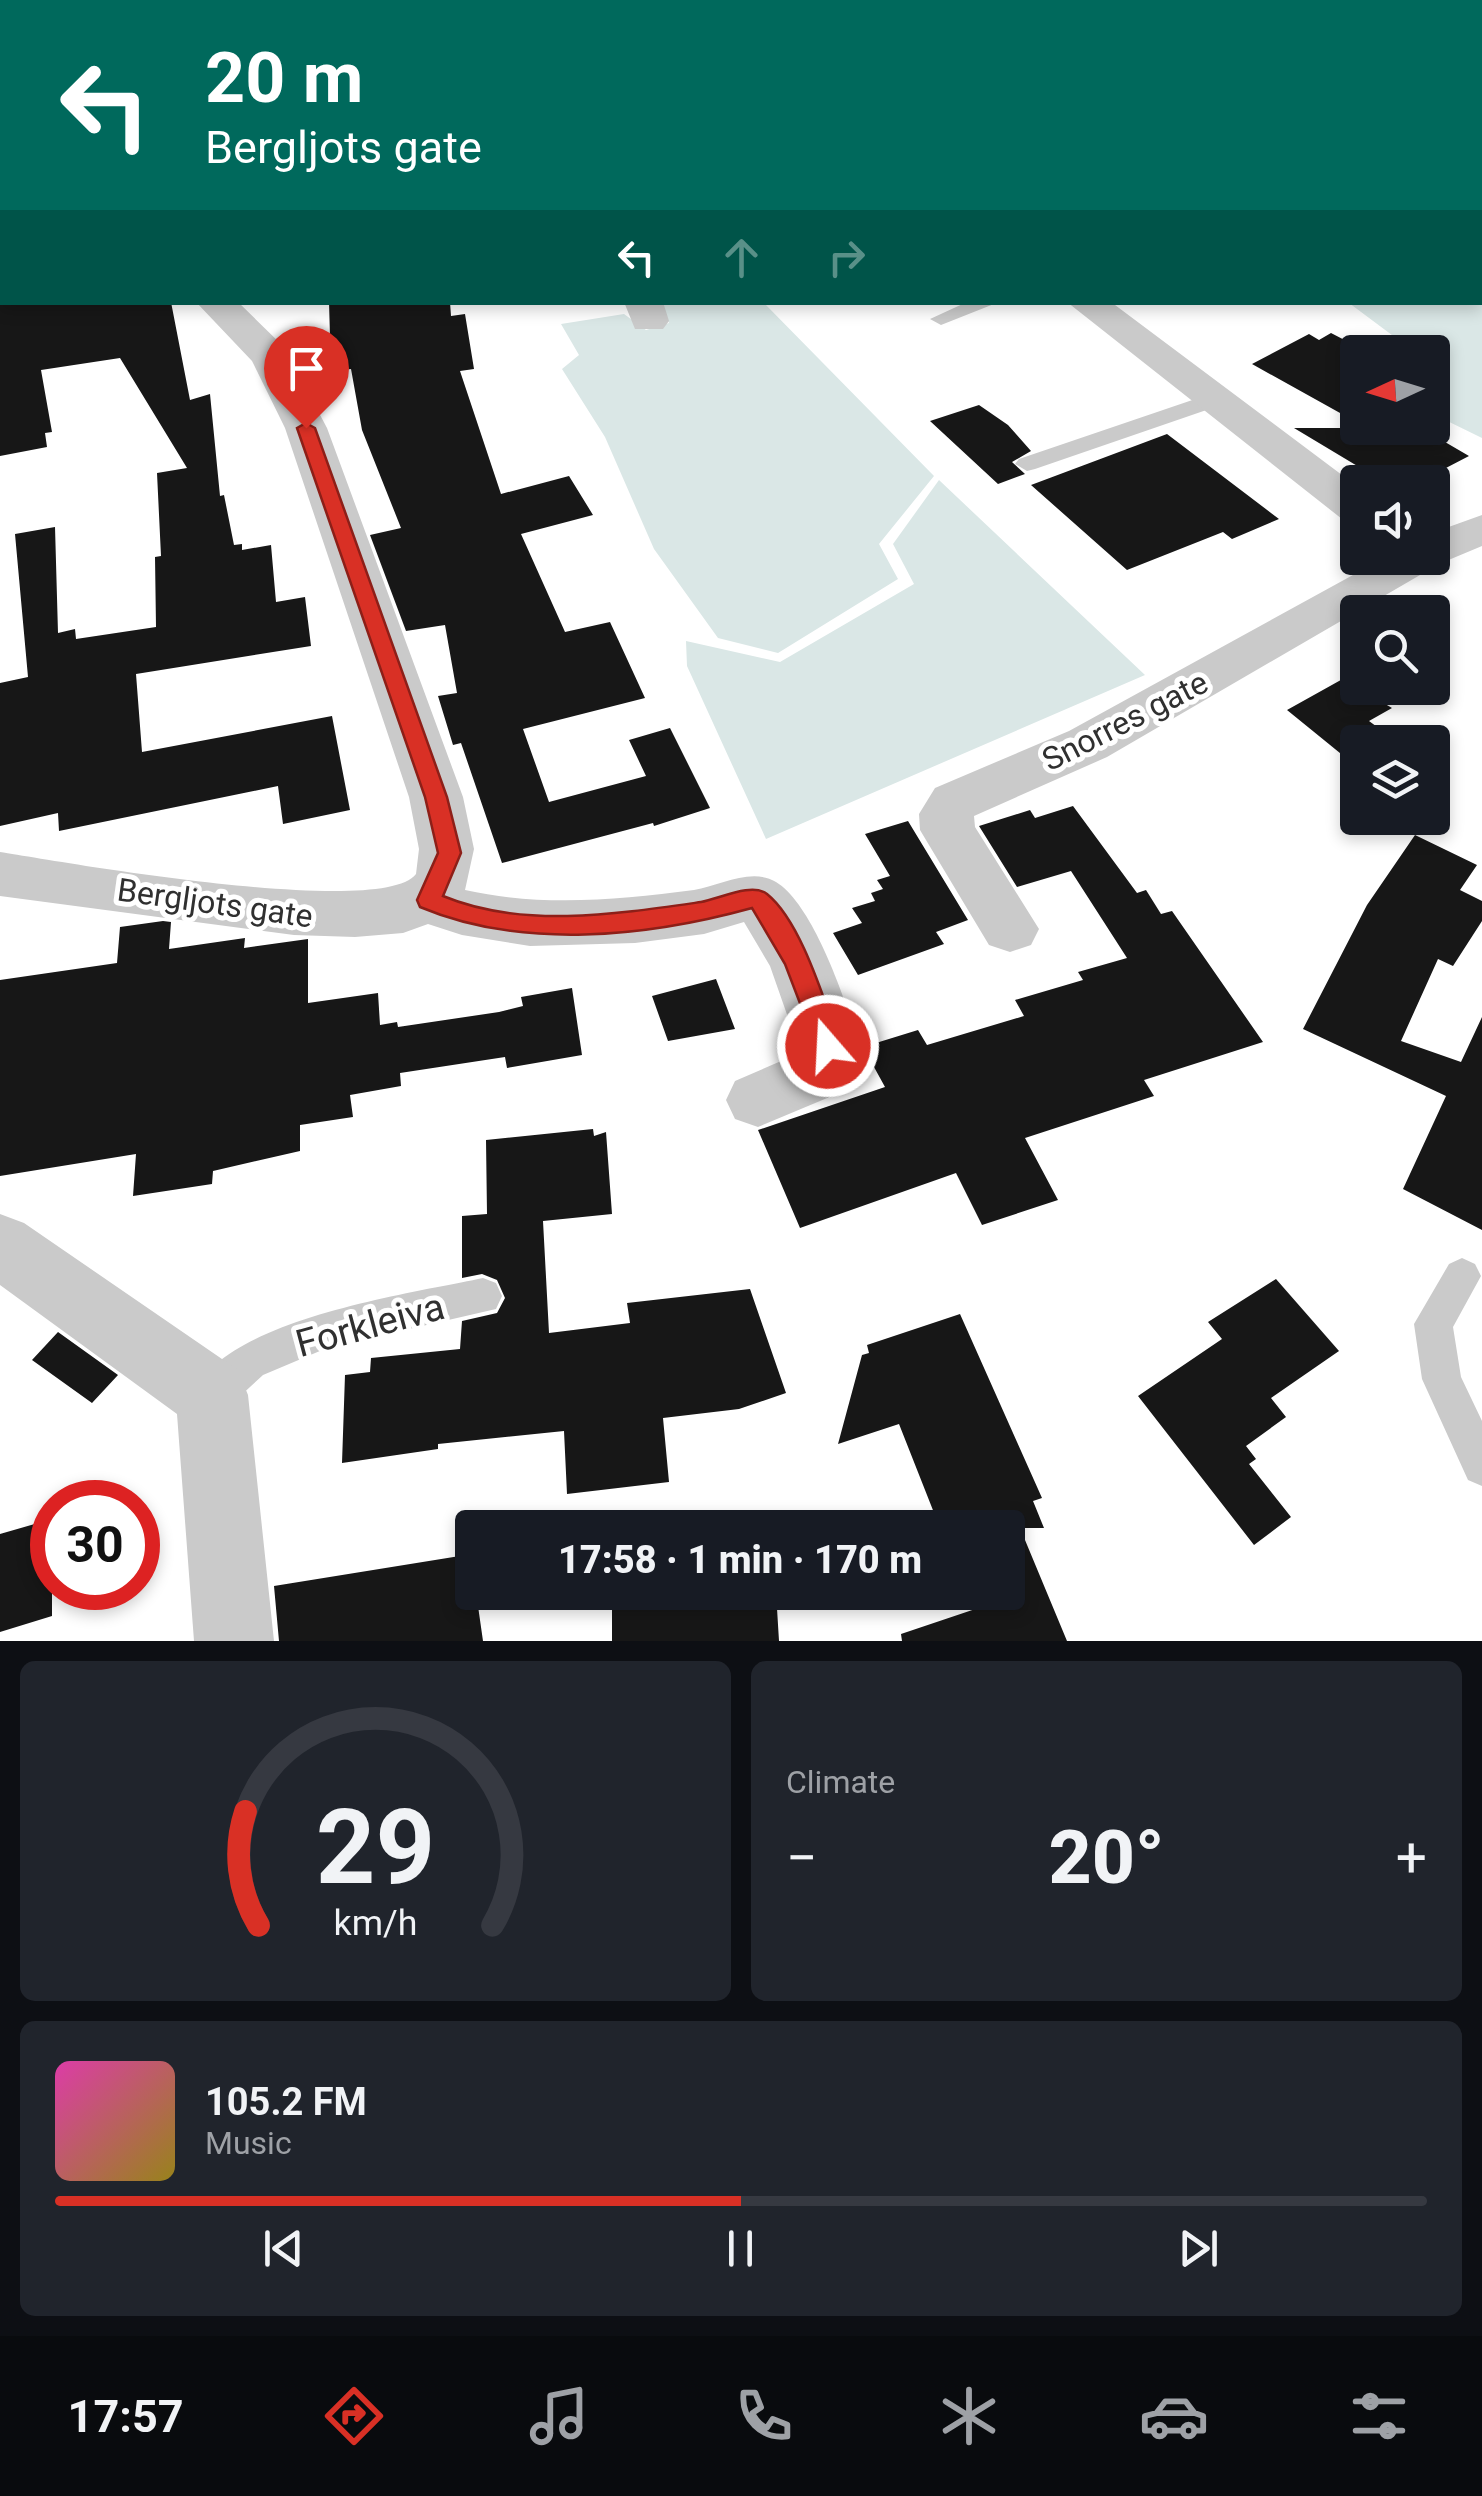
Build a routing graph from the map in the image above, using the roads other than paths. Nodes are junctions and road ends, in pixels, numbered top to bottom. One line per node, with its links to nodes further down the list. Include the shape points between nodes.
1 (218, 305): 12 (street, via 270,356 306,428 436,797 450,853)
2 (981, 305): 4 (lane)
3 (1090, 305): 5 (street)
4 (941, 320)
5 (1214, 400): 6 (lane); 7 (street)
6 (1027, 464)
7 (1340, 494)
8 (1482, 530): 9 (street)
9 (1450, 543)
10 (1390, 575): 13 (street, Snorres gate, via 1088,744 954,802 946,814 948,830)
11 (0, 874): 12 (street, Bergljots gate, via 329,918 402,913)
12 (429, 900): 14 (street, via 462,915 504,922 615,924 756,898 798,964 828,1046 810,1077)
13 (1010, 929)
14 (758, 1100)
15 (0, 1245): 18 (street)
16 (1462, 1276): 19 (lane, via 1433,1324 1442,1379)
17 (483, 1296): 18 (lane, Forkleiva, via 325,1330 249,1362)
18 (212, 1395): 20 (street)
19 (1482, 1466)
20 (234, 1641)

